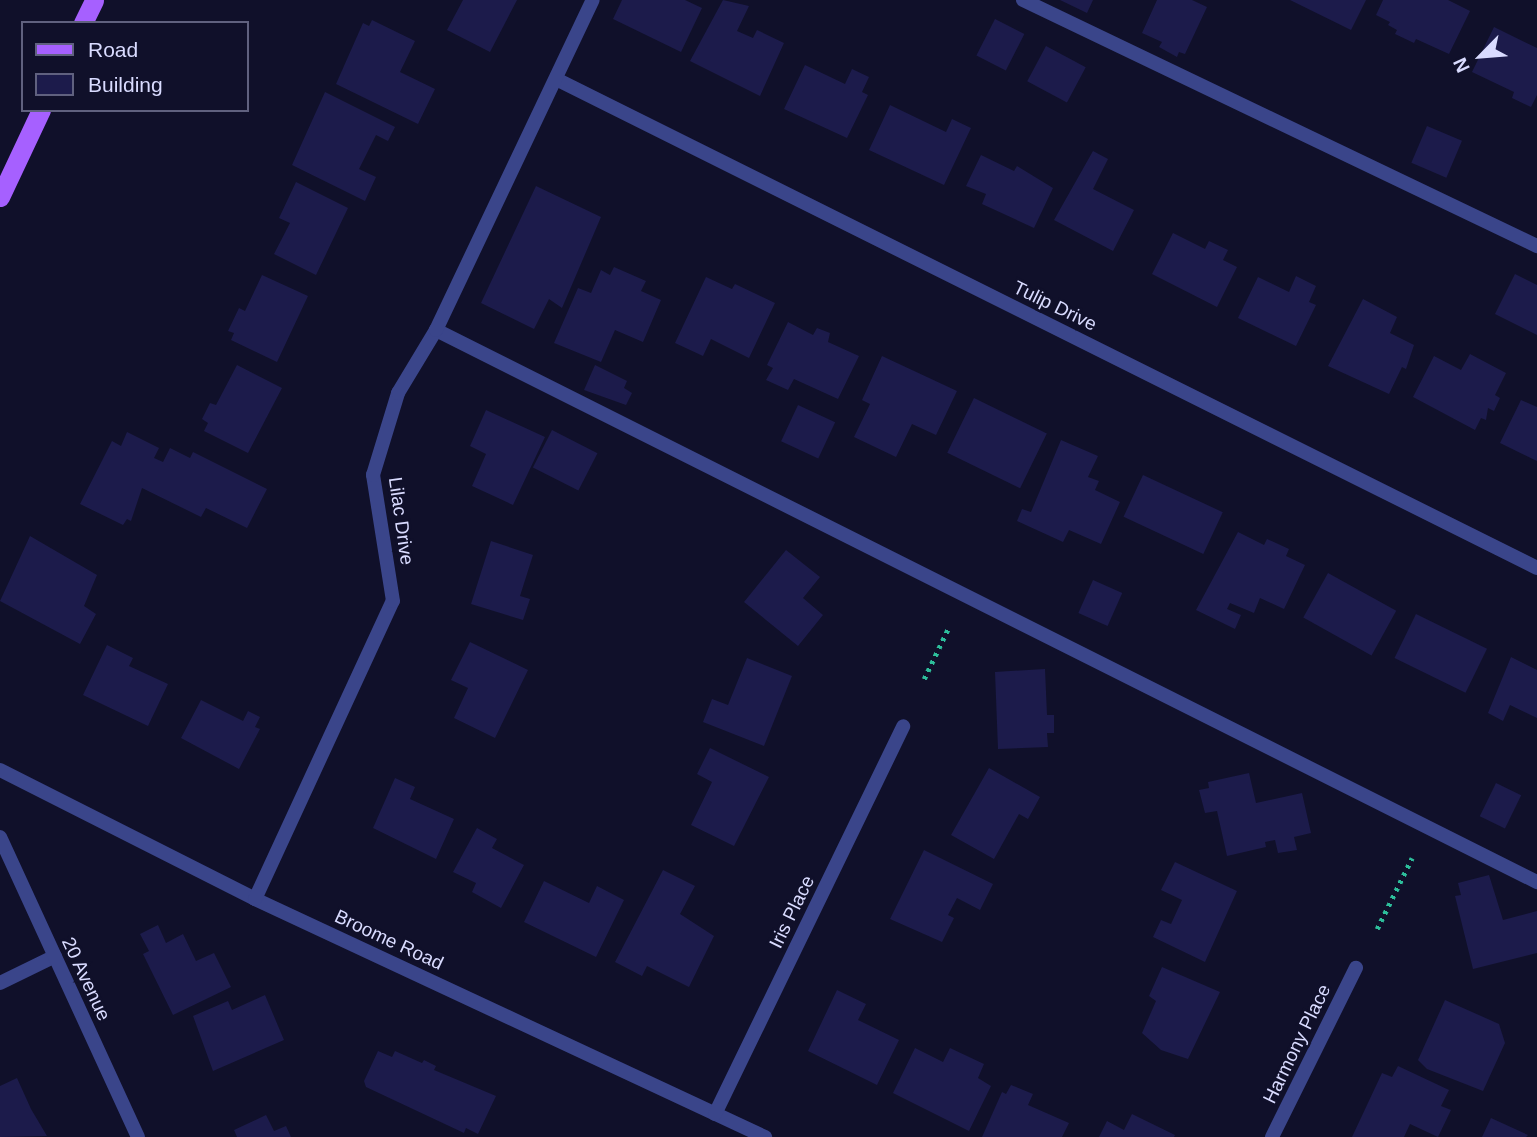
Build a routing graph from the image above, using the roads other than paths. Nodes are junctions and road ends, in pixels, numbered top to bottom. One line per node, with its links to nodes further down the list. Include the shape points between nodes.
1 (94, 0): 4 (main road)
2 (593, 0): 5 (street, Lilac Drive)
3 (1024, 0): 8 (street)
4 (84, 21)
5 (555, 79): 9 (street, Lilac Drive); 10 (street, Tulip Drive)
6 (40, 112): 7 (main road)
7 (0, 197)
8 (1537, 246)
9 (436, 330): 14 (street); 15 (street, Lilac Drive, via 398,393 373,475 393,601)
10 (1537, 568)
11 (904, 726): 19 (street, Iris Place)
12 (0, 770): 15 (street, Broome Road)
13 (0, 837): 16 (street, 20 Avenue)
14 (1537, 882)
15 (255, 899): 19 (street, Broome Road)
16 (55, 956): 18 (street); 20 (street, 20 Avenue)
17 (1356, 968): 22 (street, Harmony Place)
18 (0, 983)
19 (715, 1114): 21 (street, Broome Road)
20 (138, 1137)
21 (765, 1137)
22 (1272, 1137)

